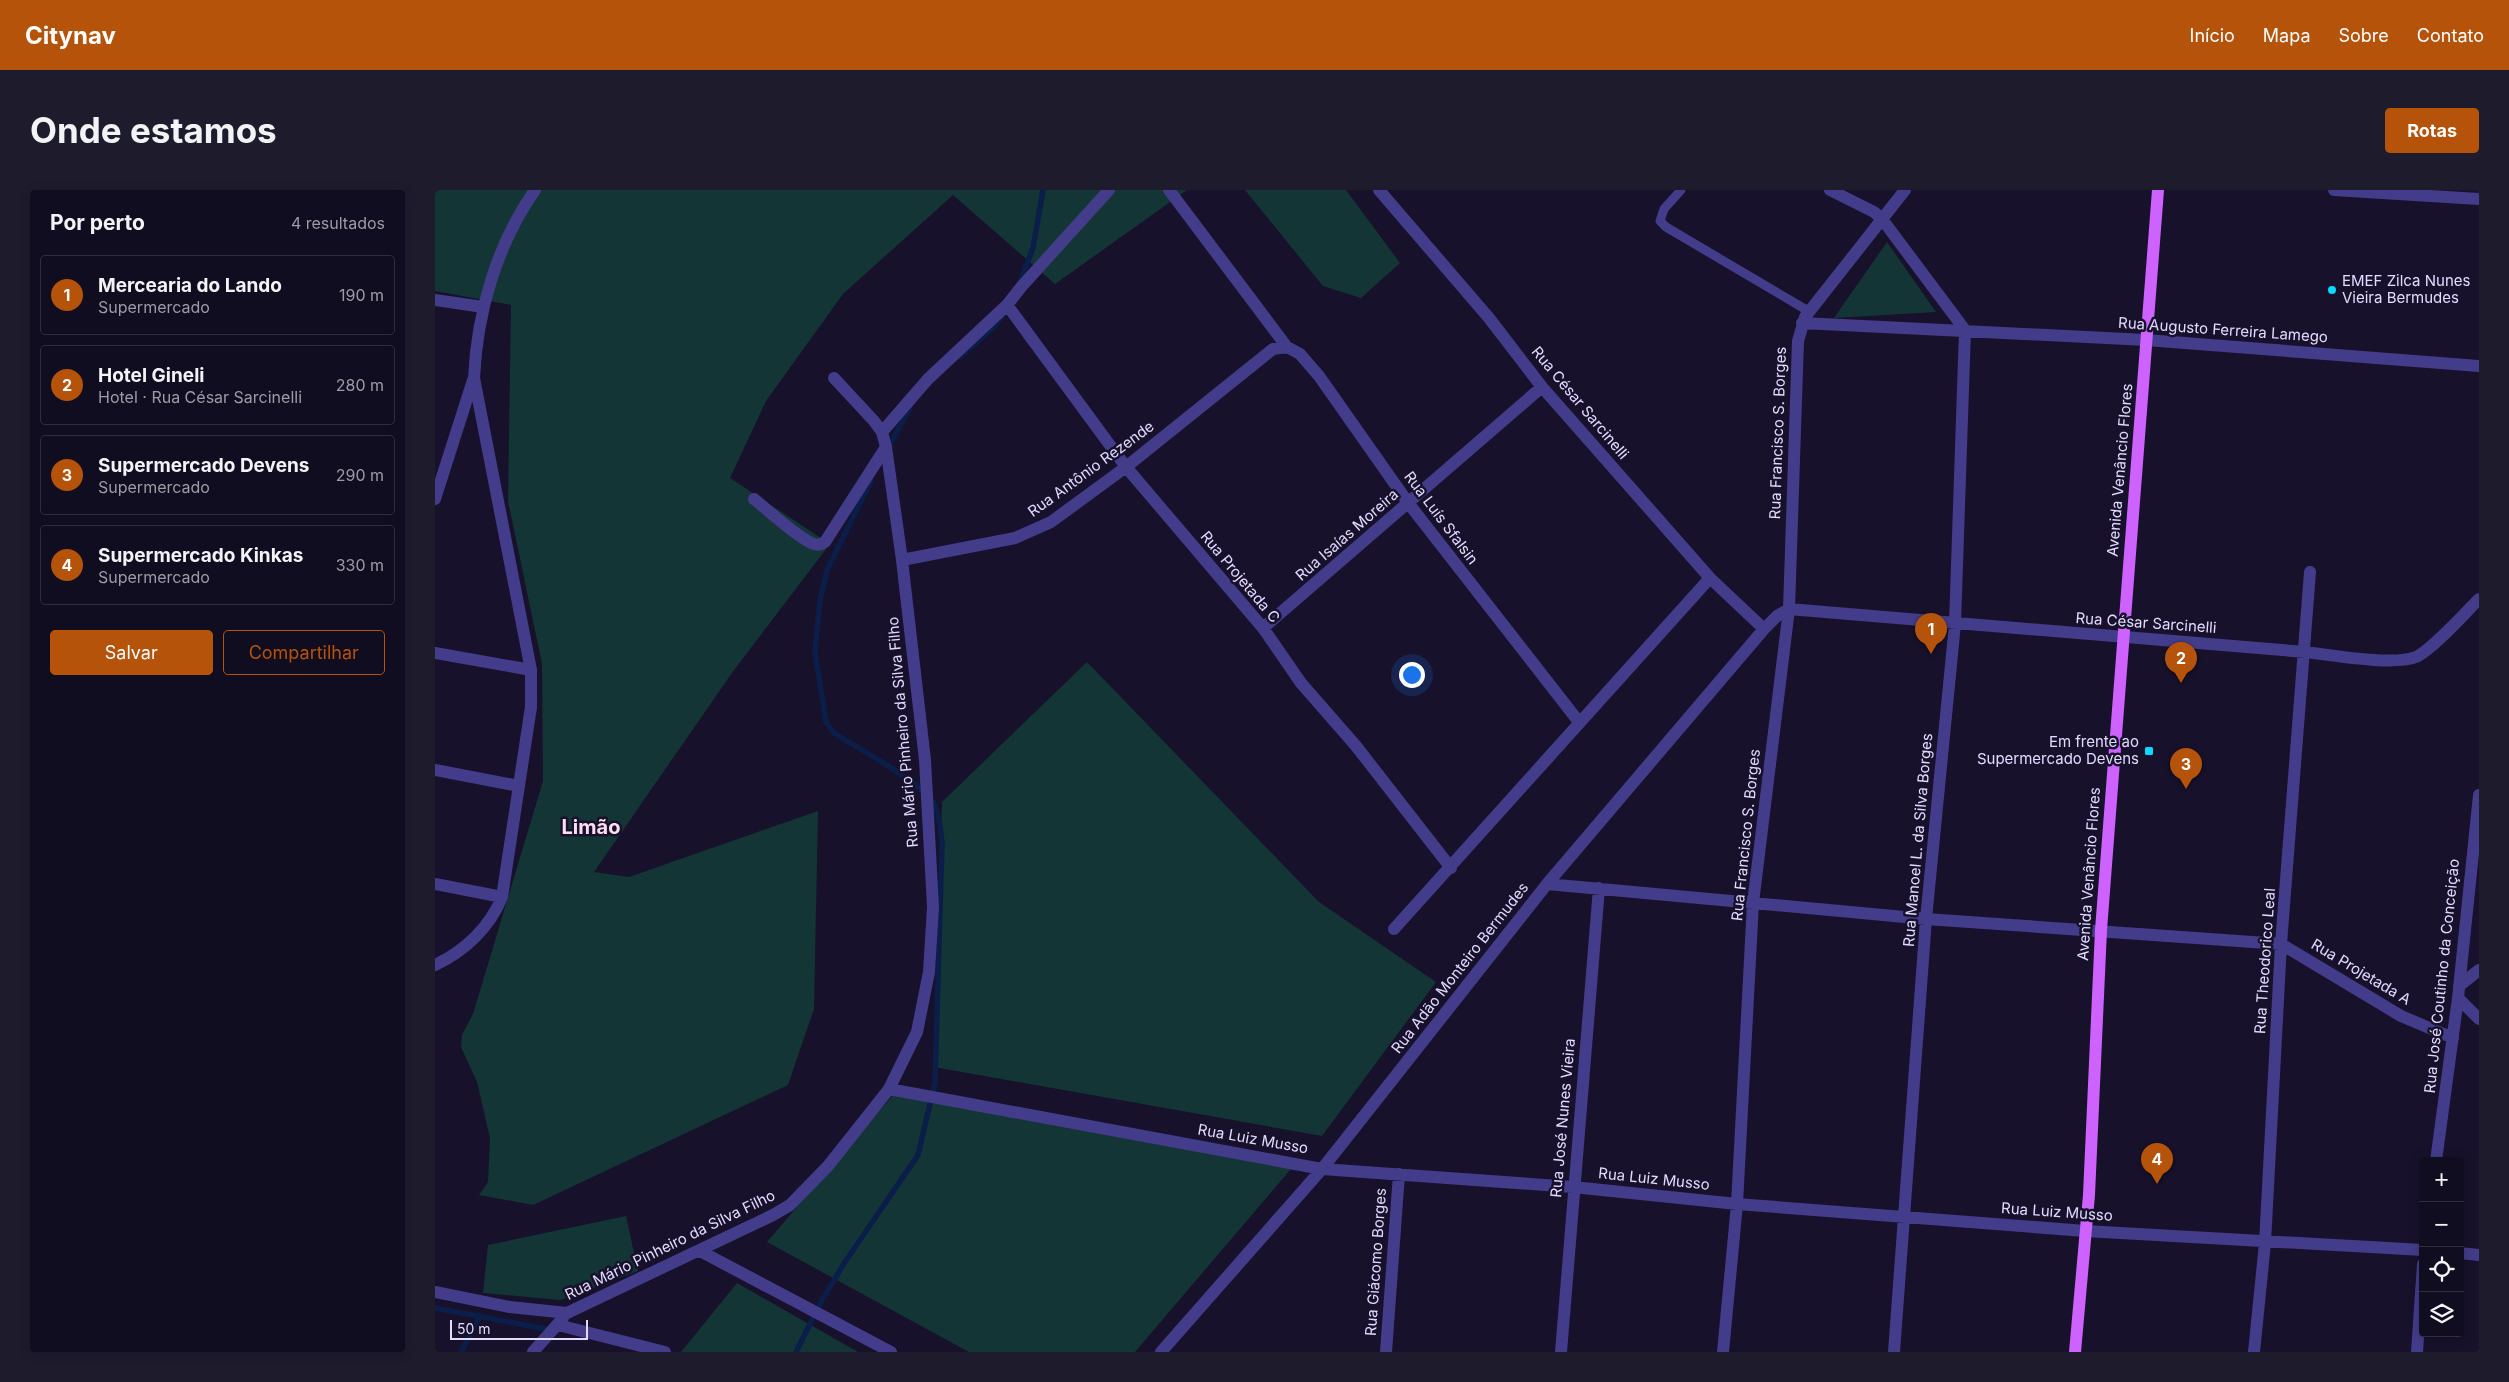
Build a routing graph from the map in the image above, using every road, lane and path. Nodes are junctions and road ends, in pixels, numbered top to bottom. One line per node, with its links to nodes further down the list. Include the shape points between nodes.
1 (535, 190): 14 (street, via 503,248)
2 (1109, 190): 13 (street)
3 (1169, 190): 19 (street, Rua Luís Sfalsin)
4 (1379, 190): 23 (street, Rua César Sarcinelli, via 1489,318)
5 (1681, 190): 15 (lane, via 1660,215 1660,221 1666,227)
6 (1830, 190): 11 (street)
7 (1905, 190): 11 (street)
8 (2158, 190): 18 (main road, Avenida Venâncio Flores)
9 (2334, 190): 10 (street)
10 (2479, 199)
11 (1882, 219): 15 (street); 17 (street)
12 (435, 300): 14 (street)
13 (1007, 305): 24 (street, via 928,379); 26 (street, Rua Projetada C)
14 (483, 307): 21 (street)
15 (1810, 312): 16 (street)
16 (1802, 323): 17 (street, Rua Augusto Ferreira Lamego); 34 (street, Rua Francisco S. Borges, via 1797,341)
17 (1965, 330): 18 (street, Rua Augusto Ferreira Lamego); 35 (street, Rua Manoel L. da Silva Borges)
18 (2146, 340): 20 (street, Rua Augusto Ferreira Lamego); 38 (main road, Avenida Venâncio Flores)
19 (1287, 347): 26 (street, Rua Antônio Rezende, via 1273,349); 29 (street, Rua Luís Sfalsin, via 1300,354 1319,376)
20 (2479, 366)
21 (473, 378): 27 (street); 41 (street)
22 (834, 378): 24 (street)
23 (1542, 387): 29 (street, Rua Isaías Moreira); 32 (street, Rua César Sarcinelli)
24 (882, 432): 25 (street, Rua Mário Pinheiro da Silva Filho)
25 (886, 446): 28 (street, via 820,545 813,544); 30 (street, Rua Mário Pinheiro da Silva Filho)
26 (1126, 467): 30 (street, Rua Antônio Rezende, via 1051,522 1033,531 1015,538); 36 (street, Rua Projetada C)
27 (435, 499)
28 (754, 499)
29 (1409, 504): 36 (street, Rua Isaías Moreira); 42 (street, Rua Luís Sfalsin)
30 (902, 560): 61 (street, Rua Mário Pinheiro da Silva Filho, via 925,760 933,907 929,972 917,1032)
31 (2310, 572): 39 (street, Rua Theodorico Leal)
32 (1710, 578): 37 (street, Rua César Sarcinelli); 42 (street)
33 (2479, 599): 39 (street, Rua César Sarcinelli, via 2417,656 2371,659)
34 (1789, 609): 35 (street, Rua César Sarcinelli); 37 (street, Rua Adão Monteiro Bermudes); 51 (street, Rua Francisco S. Borges)
35 (1955, 624): 38 (street, Rua César Sarcinelli); 52 (street, Rua Manoel L. da Silva Borges)
36 (1263, 628): 46 (street, Rua Projetada C, via 1301,683 1356,746)
37 (1764, 628): 48 (street, Rua Adão Monteiro Bermudes)
38 (2123, 637): 39 (street, Rua César Sarcinelli); 54 (main road, Avenida Venâncio Flores)
39 (2305, 652): 55 (street, Rua Theodorico Leal)
40 (435, 653): 41 (street)
41 (531, 670): 44 (street, via 531,707)
42 (1579, 722): 46 (street)
43 (435, 770): 44 (street)
44 (519, 786): 50 (street)
45 (2479, 795): 58 (street, Rua José Coutinho da Conceição)
46 (1451, 868): 53 (street)
47 (435, 884): 50 (street)
48 (1547, 884): 49 (street); 63 (street, Rua Adão Monteiro Bermudes)
49 (1599, 888): 51 (street); 65 (street, Rua José Nunes Vieira)
50 (502, 897): 56 (street, via 486,926 457,953)
51 (1753, 903): 52 (street); 66 (street, Rua Francisco S. Borges)
52 (1926, 919): 54 (street); 67 (street, Rua Manoel L. da Silva Borges)
53 (1394, 929)
54 (2101, 930): 55 (street); 68 (main road, Avenida Venâncio Flores)
55 (2281, 944): 60 (street, Rua Projetada A, via 2394,1012); 69 (street, Rua Theodorico Leal)
56 (435, 965)
57 (2479, 970): 58 (street)
58 (2458, 992): 59 (street); 60 (street, Rua José Coutinho da Conceição)
59 (2479, 1019)
60 (2453, 1038): 62 (street, Rua José Coutinho da Conceição)
61 (889, 1089): 63 (street, Rua Luiz Musso); 71 (street, Rua Mário Pinheiro da Silva Filho, via 828,1166 789,1205)
62 (2437, 1157)
63 (1322, 1169): 64 (street, Rua Luiz Musso); 81 (street, Rua Adão Monteiro Bermudes)
64 (1399, 1174): 65 (street, Rua Luiz Musso); 82 (street, Rua Giácomo Borges)
65 (1573, 1187): 66 (street, Rua Luiz Musso); 83 (street, Rua José Nunes Vieira)
66 (1737, 1204): 67 (street, Rua Luiz Musso); 84 (street, Rua Francisco S. Borges)
67 (1905, 1217): 68 (street, Rua Luiz Musso); 85 (street, Rua Manoel L. da Silva Borges)
68 (2085, 1231): 69 (street, Rua Luiz Musso); 86 (main road, Avenida Venâncio Flores)
69 (2265, 1243): 70 (street, Rua Luiz Musso); 87 (street, Rua Theodorico Leal)
70 (2419, 1250)
71 (700, 1251): 76 (street, Rua Mário Pinheiro da Silva Filho); 80 (street)
72 (2464, 1254): 73 (street)
73 (2479, 1255)
74 (435, 1292): 76 (street, Rua Mário Pinheiro da Silva Filho, via 510,1307)
75 (2421, 1292): 88 (street)
76 (567, 1313): 77 (street)
77 (558, 1325): 78 (street); 79 (street)
78 (533, 1352)
79 (665, 1352)
80 (891, 1352)
81 (1161, 1352)
82 (1386, 1352)
83 (1561, 1352)
84 (1723, 1352)
85 (1894, 1352)
86 (2075, 1352)
87 (2254, 1352)
88 (2417, 1352)

